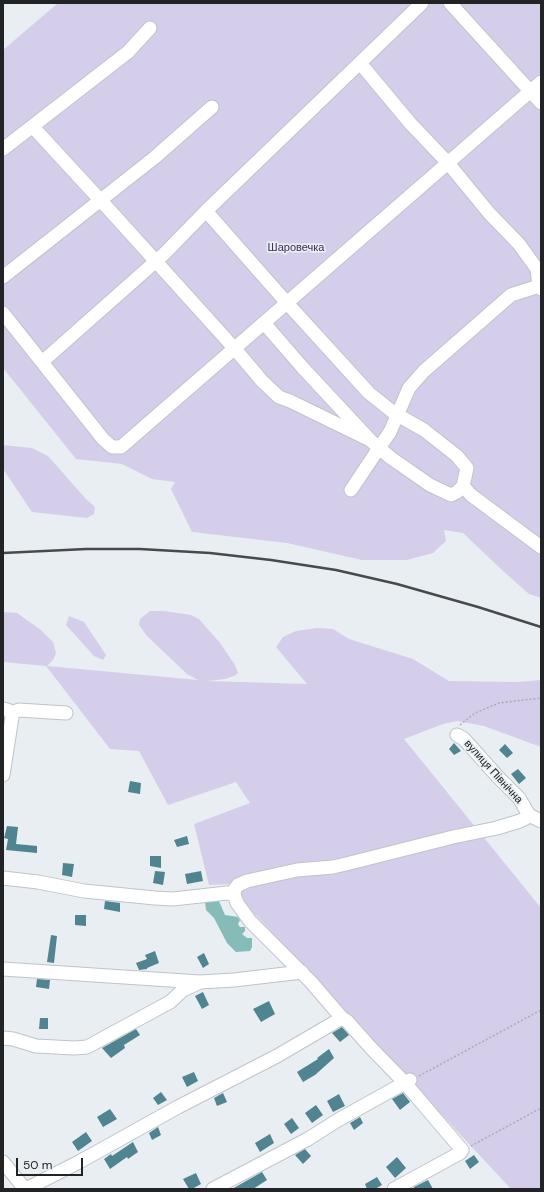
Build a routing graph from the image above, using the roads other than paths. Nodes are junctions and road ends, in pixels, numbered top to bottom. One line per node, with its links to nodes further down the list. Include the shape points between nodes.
1 (422, 3): 4 (street)
2 (450, 3): 6 (street)
3 (150, 28): 9 (street, via 128,52)
4 (360, 64): 11 (street); 13 (street)
5 (541, 82): 6 (street)
6 (530, 92): 7 (street); 11 (street)
7 (541, 103)
8 (212, 107): 12 (street, via 154,158)
9 (33, 127): 10 (street); 12 (street)
10 (3, 149)
11 (448, 163): 16 (street, via 519,244 537,269); 17 (street)
12 (100, 200): 14 (street); 15 (street)
13 (206, 211): 14 (street); 17 (street)
14 (156, 262): 20 (street); 21 (street)
15 (3, 277)
16 (540, 288): 22 (street, via 511,295 424,371 409,388)
17 (287, 303): 19 (street); 22 (street, via 369,393)
18 (3, 313): 21 (street)
19 (264, 323): 20 (street); 23 (street)
20 (235, 349): 21 (street, via 121,447 112,447 103,439); 23 (street, via 279,398)
21 (42, 362)
22 (398, 416): 23 (street, via 390,432); 24 (street, via 424,430 457,456 467,468)
23 (374, 444): 24 (street, via 430,485 451,495); 25 (street)
24 (463, 486): 26 (street, via 470,495)
25 (351, 490)
26 (541, 547)
27 (7, 711): 28 (street); 30 (street, via 12,717)
28 (66, 714)
29 (457, 735): 31 (street, вулиця Північна, via 464,739)
30 (3, 775)
31 (537, 816): 33 (street, вулиця Північна, via 333,867 297,870 247,881 238,885)
32 (3, 878): 33 (street, via 84,891 155,898 179,899)
33 (234, 894): 35 (street, via 237,903 250,921)
34 (3, 969): 36 (street)
35 (302, 972): 36 (street); 37 (street)
36 (200, 982): 38 (street, via 183,990 170,1002 87,1047 36,1046)
37 (342, 1018): 39 (street); 41 (street, via 276,1056)
38 (3, 1038)
39 (407, 1082): 42 (street, via 308,1139); 43 (street, via 462,1150)
40 (3, 1162): 41 (street)
41 (26, 1189)
42 (213, 1189)
43 (394, 1189)

